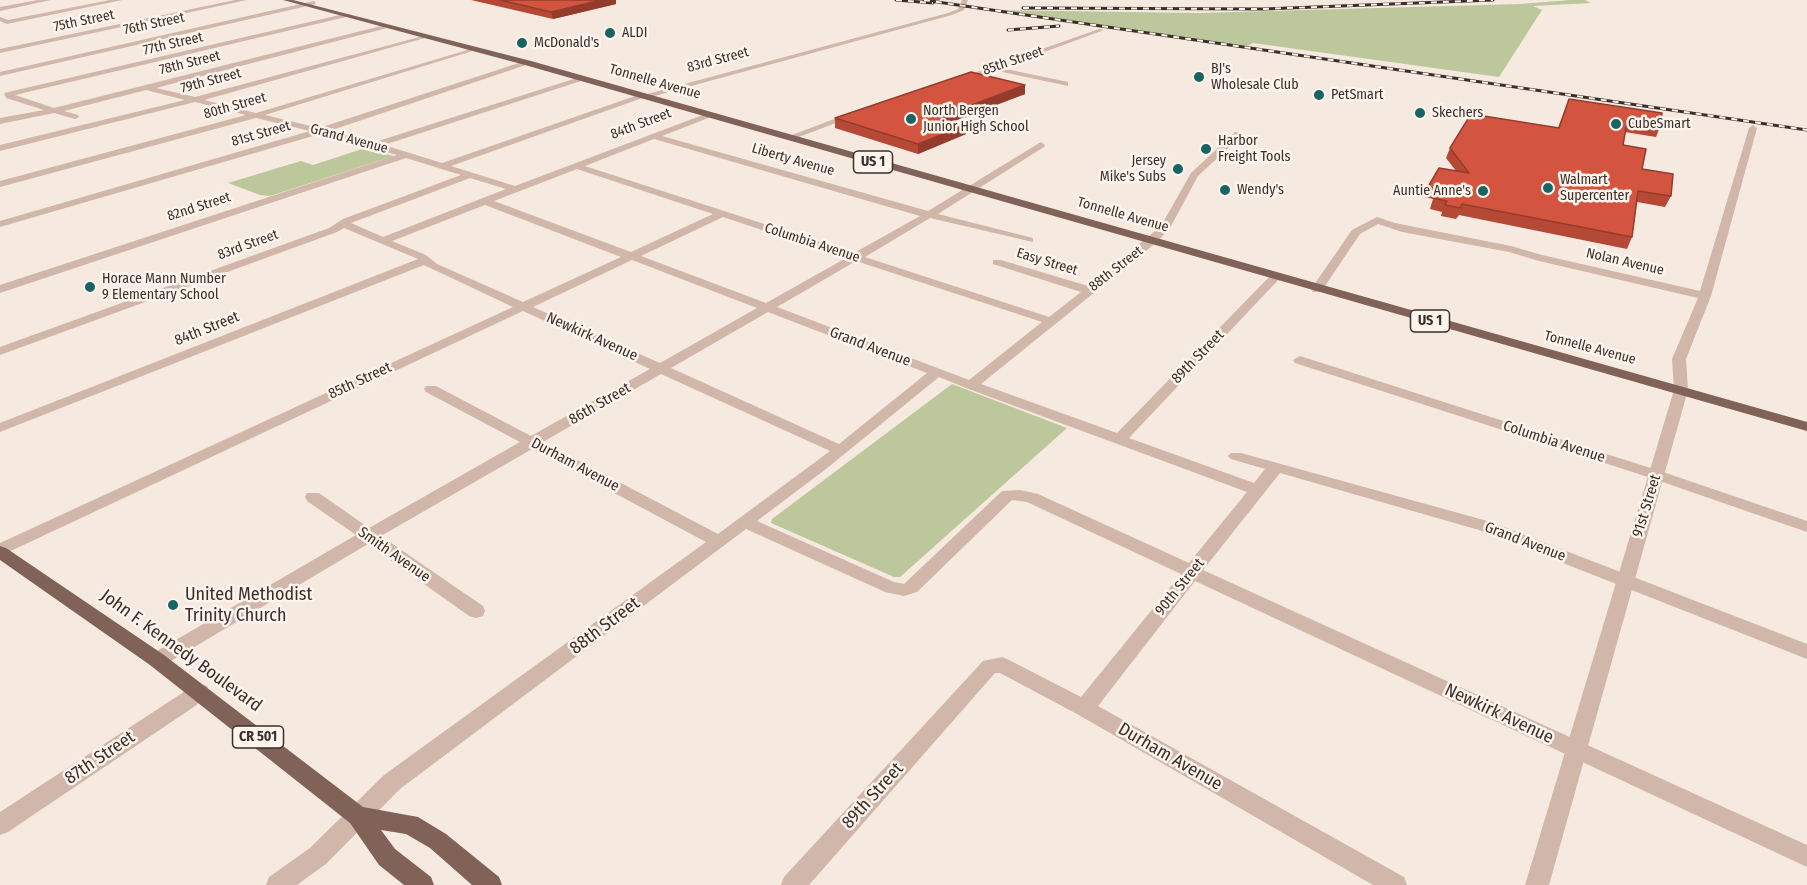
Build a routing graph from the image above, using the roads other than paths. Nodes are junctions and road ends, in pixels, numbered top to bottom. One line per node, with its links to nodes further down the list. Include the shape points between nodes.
1 (48, 0): 8 (street)
2 (119, 0): 10 (street)
3 (244, 0): 17 (street, 75th Street)
4 (286, 0): 6 (main road, Tonnelle Avenue / US 1)
5 (965, 0): 30 (street, 83rd Street, via 963,8 950,14)
6 (303, 3): 7 (street, 76th Street); 9 (main road, Tonnelle Avenue / US 1); 22 (street, 76th Street)
7 (314, 3): 13 (main road, Tonnelle Avenue / US 1)
8 (0, 9)
9 (344, 16): 11 (main road, Tonnelle Avenue / US 1); 29 (street, 77th Street)
10 (4, 21)
11 (385, 27): 13 (main road, Tonnelle Avenue / US 1); 14 (street, 78th Street)
12 (1101, 30): 23 (street, 85th Street)
13 (429, 36): 16 (main road, Tonnelle Avenue / US 1); 19 (street, 79th Street)
14 (312, 45): 15 (street); 28 (street, 78th Street)
15 (331, 49)
16 (476, 49): 21 (main road, Tonnelle Avenue / US 1); 34 (street, 80th Street)
17 (0, 51)
18 (340, 51): 19 (street)
19 (359, 54): 31 (street, 79th Street)
20 (11, 63): 22 (street)
21 (528, 63): 25 (main road, Tonnelle Avenue / US 1); 39 (street, 81st Street)
22 (24, 68): 24 (street, 76th Street)
23 (993, 68): 26 (street, 85th Street); 27 (street)
24 (0, 74)
25 (584, 79): 30 (main road, Tonnelle Avenue / US 1); 43 (street)
26 (948, 83)
27 (1065, 84)
28 (146, 88): 31 (street, Grand Avenue); 32 (street, 78th Street)
29 (3, 94): 32 (street)
30 (645, 96): 35 (main road, Tonnelle Avenue / US 1); 48 (street, 83rd Street)
31 (194, 100): 34 (street, Grand Avenue); 45 (street, 79th Street)
32 (53, 109): 36 (street); 37 (street, 78th Street)
33 (865, 111): 42 (street)
34 (255, 115): 39 (street, Grand Avenue); 50 (street, 80th Street)
35 (708, 115): 41 (street, 84th Street); 42 (main road, Tonnelle Avenue / US 1)
36 (75, 117)
37 (0, 121)
38 (1754, 128): 69 (street, 91st Street)
39 (319, 131): 43 (street, Grand Avenue); 56 (street, 81st Street)
40 (1238, 134): 60 (street, 88th Street, via 1194,175 1165,228)
41 (653, 136): 47 (street, 84th Street); 55 (street, Liberty Avenue)
42 (788, 138): 52 (main road, Tonnelle Avenue / US 1)
43 (375, 145): 46 (street, Grand Avenue)
44 (1041, 145): 52 (street, 86th Street)
45 (0, 148)
46 (406, 155): 48 (street, Grand Avenue); 66 (street, 82nd Street)
47 (574, 165): 51 (street, 84th Street); 54 (street, Columbia Avenue)
48 (442, 166): 49 (street, Grand Avenue)
49 (470, 176): 51 (street, Grand Avenue); 57 (street, 83rd Street)
50 (0, 184)
51 (514, 189): 53 (street, 84th Street)
52 (971, 190): 55 (street, 86th Street); 60 (main road, Tonnelle Avenue / US 1)
53 (485, 201): 58 (street, 84th Street); 61 (street, Grand Avenue)
54 (722, 213): 61 (street, 85th Street); 62 (street, Columbia Avenue)
55 (929, 215): 59 (street, Liberty Avenue); 62 (street, 86th Street)
56 (0, 224)
57 (344, 224): 58 (street, Newkirk Avenue); 73 (street, 83rd Street)
58 (384, 240): 63 (street, Newkirk Avenue)
59 (1029, 240)
60 (1153, 240): 65 (main road, Tonnelle Avenue / US 1); 68 (street, 88th Street)
61 (630, 256): 70 (street, 85th Street); 71 (street, Grand Avenue)
62 (853, 257): 71 (street, 86th Street); 72 (street, Columbia Avenue)
63 (426, 260): 70 (street, Newkirk Avenue); 81 (street, 84th Street)
64 (997, 262): 68 (street, Easy Street)
65 (1276, 276): 67 (main road, Tonnelle Avenue / US 1); 82 (street, 89th Street)
66 (0, 289)
67 (1317, 289): 69 (street, Nolan Avenue, via 1356,232 1377,220 1435,239); 79 (main road, Tonnelle Avenue / US 1)
68 (1089, 290): 72 (street, 88th Street)
69 (1705, 296): 79 (street, 91st Street, via 1679,359)
70 (522, 306): 75 (street, Newkirk Avenue); 94 (street, 85th Street)
71 (766, 307): 75 (street, 86th Street); 76 (street, Grand Avenue)
72 (1050, 321): 77 (street, 88th Street)
73 (0, 351)
74 (1300, 360): 87 (street, Columbia Avenue)
75 (662, 368): 83 (street, 86th Street); 84 (street, Newkirk Avenue)
76 (937, 372): 77 (street, Grand Avenue); 84 (street, 88th Street)
77 (971, 386): 82 (street, Grand Avenue)
78 (431, 389): 83 (street, Durham Avenue)
79 (1681, 390): 80 (main road, Tonnelle Avenue / US 1); 87 (street, 91st Street)
80 (1807, 427)
81 (0, 428)
82 (1120, 439): 88 (street, Grand Avenue)
83 (533, 443): 92 (street, 86th Street); 93 (street, Durham Avenue)
84 (841, 450): 90 (street, 88th Street)
85 (1236, 456): 86 (street, Grand Avenue)
86 (1278, 469): 88 (street, 90th Street); 96 (street, Grand Avenue, via 1485,526)
87 (1657, 475): 91 (street, Columbia Avenue); 96 (street, 91st Street)
88 (1257, 490): 95 (street, 90th Street)
89 (313, 497): 92 (street, Smith Avenue)
90 (745, 522): 93 (street, 88th Street); 95 (street, via 891,588 904,590 911,588 1008,495 1020,495)
91 (1807, 527)
92 (368, 537): 97 (street, Smith Avenue); 99 (street, 86th Street)
93 (718, 541): 104 (street, 88th Street, via 392,782)
94 (0, 551): 99 (main road, John F. Kennedy Boulevard / CR 501)
95 (1192, 572): 102 (street, 90th Street); 103 (street, Newkirk Avenue)
96 (1624, 579): 98 (street, Grand Avenue); 103 (street, 91st Street)
97 (476, 611)
98 (1807, 652)
99 (158, 660): 100 (main road, John F. Kennedy Boulevard / CR 501)
100 (200, 692): 104 (main road, John F. Kennedy Boulevard / CR 501); 105 (street, 87th Street)
101 (954, 706): 102 (street, Durham Avenue, via 990,666 1002,665); 110 (street, 89th Street)
102 (1084, 708): 111 (street, Durham Avenue)
103 (1577, 751): 106 (street, Newkirk Avenue); 112 (street, 91st Street)
104 (358, 816): 107 (street, 88th Street, via 318,856); 108 (main road, John F. Kennedy Boulevard / CR 501, via 387,857); 109 (main road, John F. Kennedy Boulevard / CR 501, via 410,824 438,841)
105 (0, 825)
106 (1807, 856)
107 (278, 885)
108 (422, 885)
109 (490, 885)
110 (793, 885)
111 (1395, 885)
112 (1537, 885)

